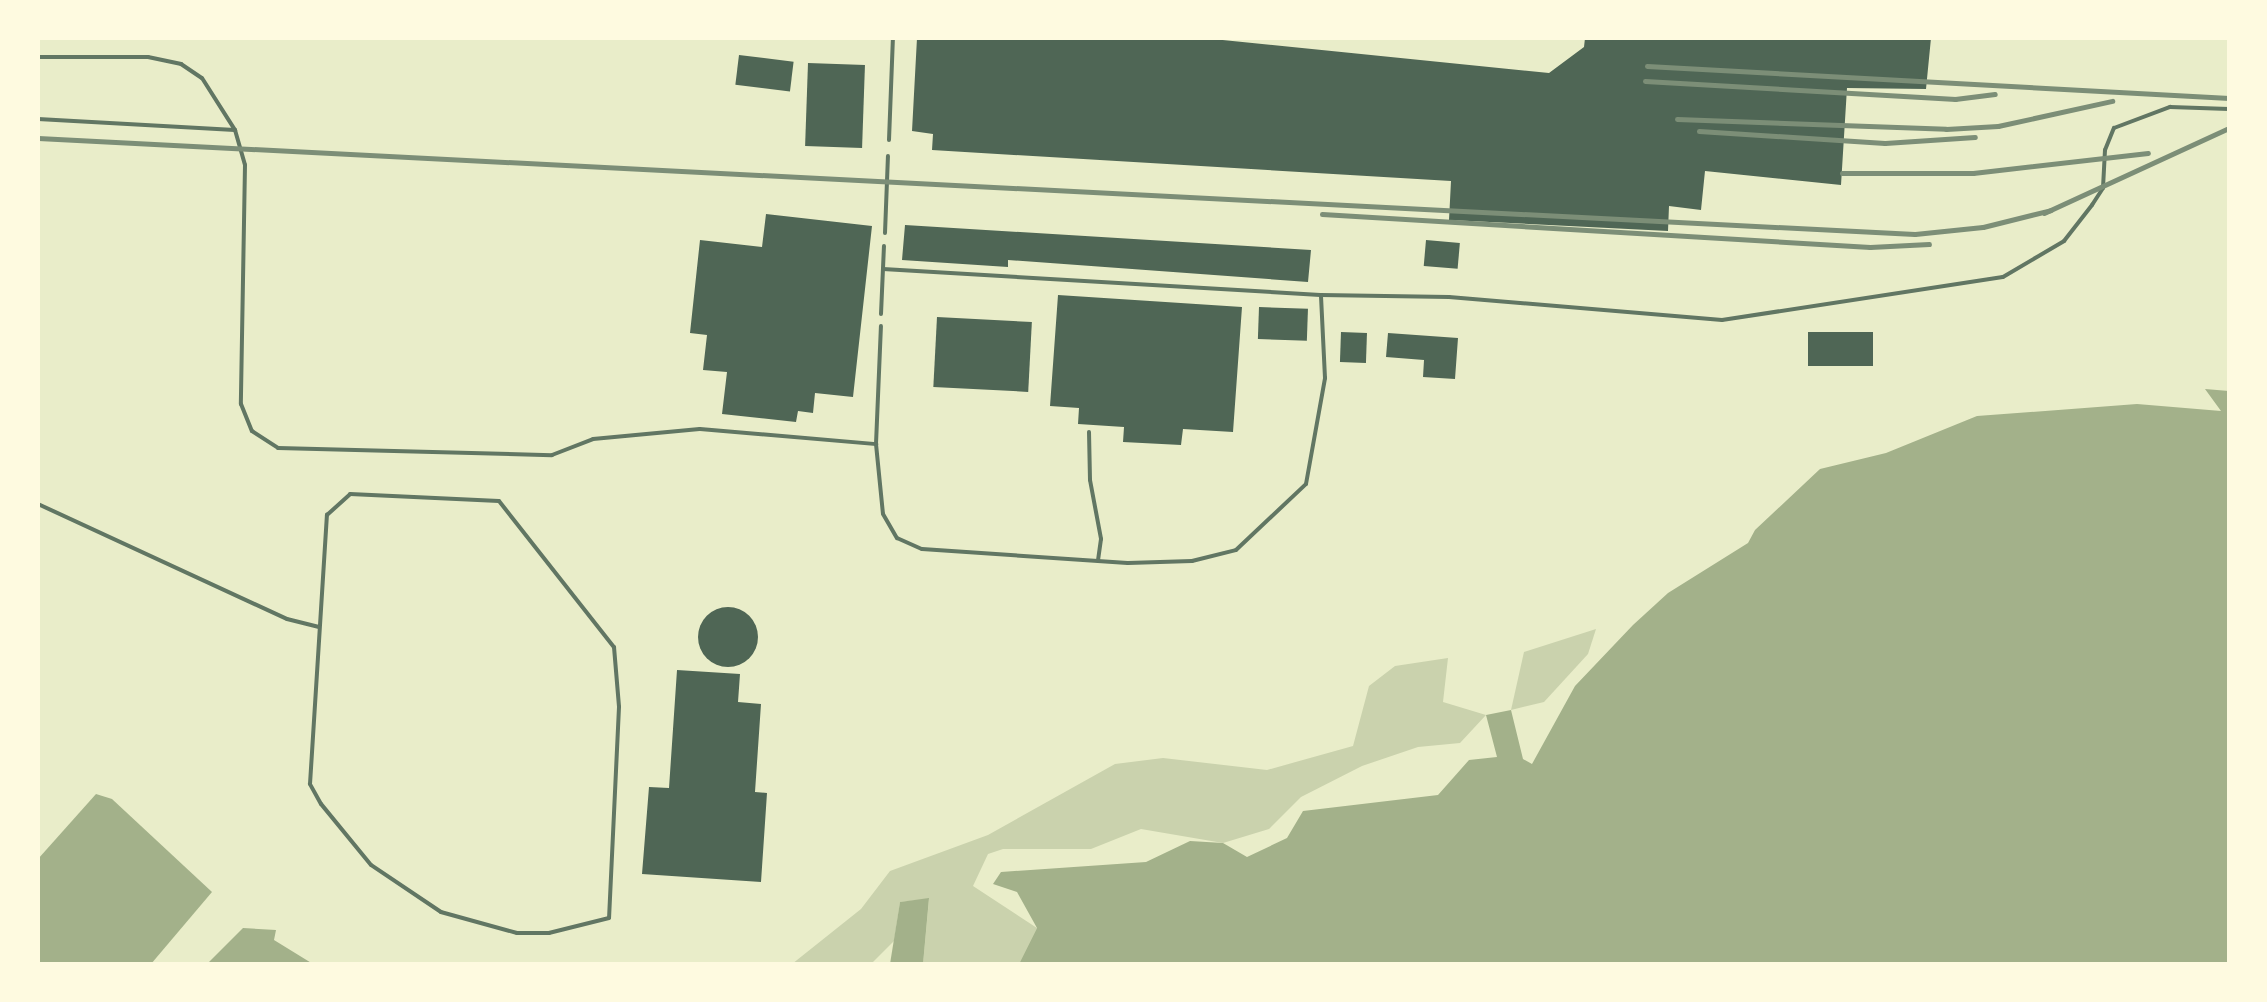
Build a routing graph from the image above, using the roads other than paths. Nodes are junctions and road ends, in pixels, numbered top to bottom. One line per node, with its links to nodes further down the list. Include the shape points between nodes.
1 (893, 38): 6 (lane)
2 (38, 57): 5 (lane, via 148,57 181,64 208,86)
3 (2229, 109): 11 (lane, via 2170,107 2114,128 2105,150 2103,188 2092,205 2064,241 2003,277 1722,320 1449,297)
4 (38, 119): 5 (lane)
5 (235, 130): 15 (lane, via 245,165 241,404 252,431 278,448 552,455 593,439 700,429)
6 (889, 140)
7 (888, 156): 8 (lane)
8 (885, 233)
9 (884, 246): 10 (lane)
10 (883, 269): 11 (lane); 12 (lane)
11 (1321, 295): 17 (lane, via 1325,378 1306,484 1236,550 1192,561)
12 (881, 314)
13 (881, 326): 15 (lane)
14 (1089, 432): 17 (lane, via 1090,480 1101,539)
15 (876, 444): 17 (lane, via 883,514 897,538 922,549)
16 (38, 504): 18 (lane, via 287,619)
17 (1098, 561)
18 (319, 627): 18 (lane, via 310,784 371,865 441,912 504,930 549,933 609,918 618,659 507,508 481,499 350,494 339,498 327,515)

